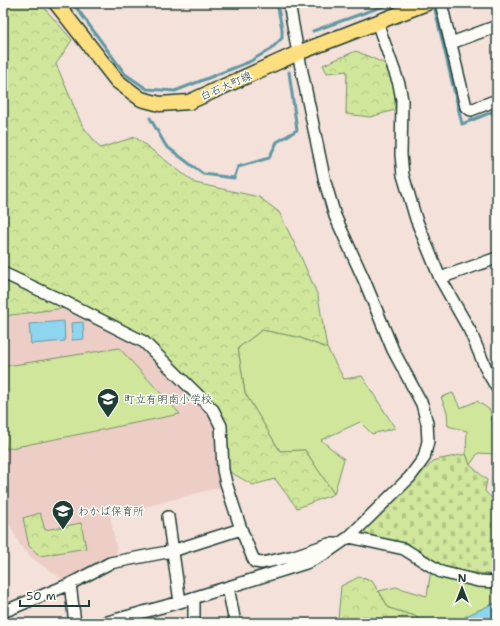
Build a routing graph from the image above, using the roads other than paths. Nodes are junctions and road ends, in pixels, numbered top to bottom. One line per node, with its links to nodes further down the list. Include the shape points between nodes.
1 (56, 3): 8 (main road, 白石大町線, via 117,81 141,99 160,104 189,102)
2 (289, 3): 8 (street)
3 (440, 3): 7 (street)
4 (421, 4): 5 (main road, 白石大町線)
5 (377, 22): 8 (main road, 白石大町線); 12 (street, via 399,84 402,100 401,155 404,175 416,219)
6 (497, 26): 7 (street)
7 (451, 43): 9 (street, via 466,107 471,110)
8 (298, 53): 16 (street, via 325,182 335,216 366,282 393,350 422,404 427,423 428,441 424,458 410,477)
9 (497, 100)
10 (497, 258): 12 (street)
11 (3, 273): 15 (street, via 144,342 213,410 221,426 223,470)
12 (440, 278): 13 (street, via 470,331)
13 (497, 388)
14 (168, 517): 18 (street)
15 (241, 529): 17 (street, via 255,562 262,563 294,556 329,544); 18 (street)
16 (349, 537): 17 (street); 19 (street, via 404,549 442,572 478,581)
17 (338, 545): 21 (street, via 306,563)
18 (172, 551): 20 (street, via 110,563); 23 (street)
19 (497, 582)
20 (70, 584): 24 (street); 25 (street)
21 (228, 587): 22 (street); 28 (street)
22 (194, 598): 23 (street); 27 (street)
23 (180, 602): 26 (street)
24 (3, 612)
25 (75, 623)
26 (104, 623)
27 (194, 623)
28 (235, 623)

